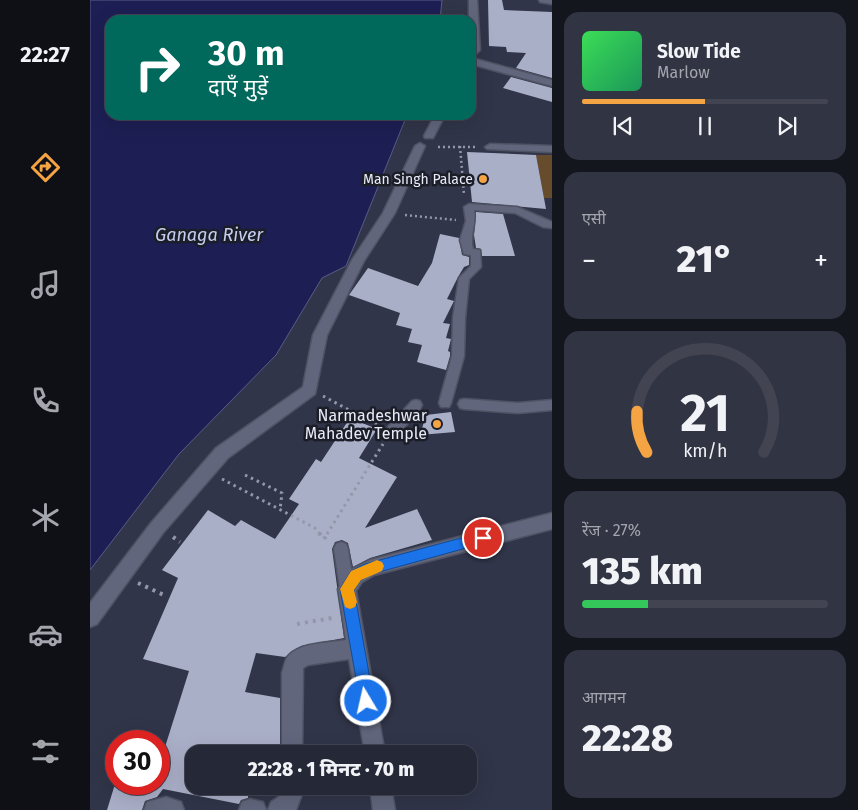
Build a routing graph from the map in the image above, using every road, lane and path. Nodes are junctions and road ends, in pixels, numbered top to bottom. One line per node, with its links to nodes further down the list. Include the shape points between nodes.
1 (473, 0): 4 (street)
2 (543, 0): 3 (street)
3 (552, 2)
4 (474, 15)
5 (476, 62): 6 (street)
6 (552, 83)
7 (437, 120): 8 (street)
8 (426, 140): 9 (path); 13 (street)
9 (460, 146): 10 (path); 12 (path, via 464,207)
10 (490, 147): 11 (lane)
11 (552, 149)
12 (469, 207): 14 (lane); 15 (lane, via 515,208)
13 (389, 213): 14 (path); 16 (street, via 358,260 320,335)
14 (471, 221): 17 (lane, via 465,240 468,251 476,253 476,267 464,278 458,356)
15 (552, 226)
16 (310, 390): 21 (path); 22 (street, via 222,453)
17 (445, 403)
18 (464, 404): 20 (lane, via 518,408)
19 (416, 405): 21 (lane)
20 (552, 405)
21 (390, 433): 26 (path)
22 (207, 471): 24 (path); 28 (street, via 157,528)
23 (245, 475): 24 (path, via 282,493)
24 (280, 510): 26 (path, via 315,528)
25 (552, 521): 29 (street, via 370,568 356,576)
26 (324, 539): 27 (path)
27 (342, 549): 29 (lane)
28 (122, 575): 30 (path); 32 (street)
29 (347, 589): 31 (street)
30 (166, 596)
31 (353, 615): 33 (path); 34 (street)
32 (90, 618)
33 (297, 624)
34 (358, 648): 35 (street, via 305,656 295,662 292,673); 36 (street)
35 (292, 745)
36 (374, 745)
37 (291, 795): 43 (street, via 285,807)
38 (382, 795): 44 (street)
39 (155, 810): 40 (street)
40 (173, 810)
41 (250, 810): 42 (street)
42 (254, 810)
43 (279, 810)
44 (384, 810)

